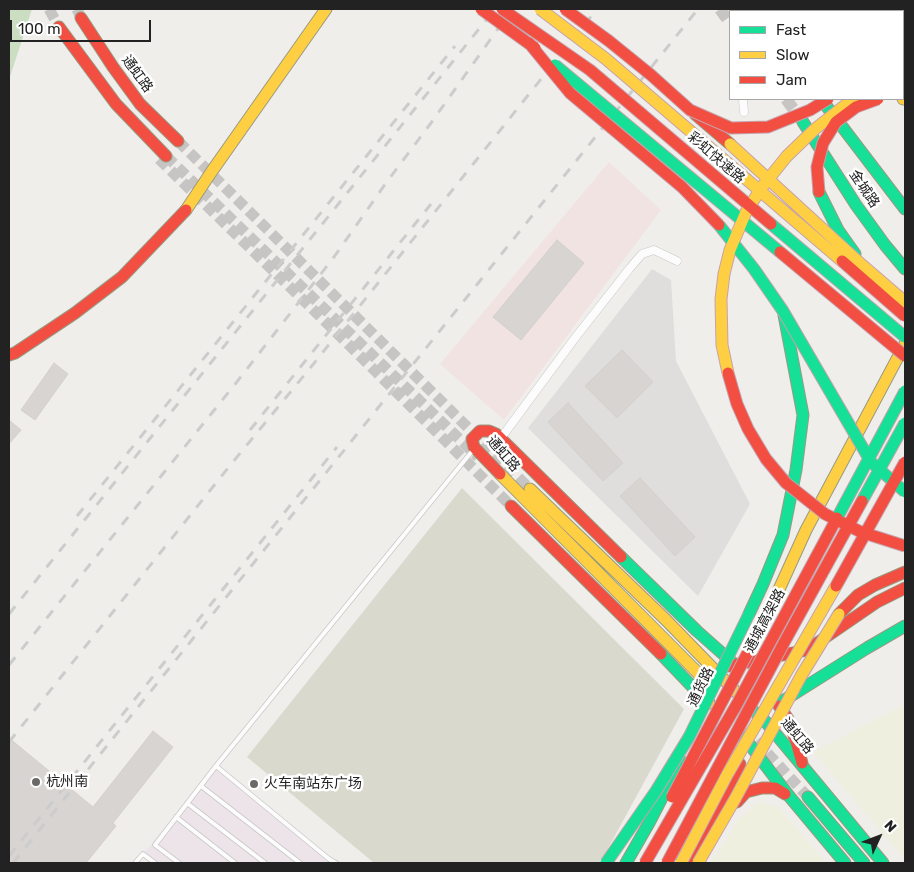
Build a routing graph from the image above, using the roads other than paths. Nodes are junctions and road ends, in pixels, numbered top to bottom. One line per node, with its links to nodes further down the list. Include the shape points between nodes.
1 (326, 9): 28 (main road, via 184,214 122,277 75,313)
2 (481, 9): 8 (main road, bridge)
3 (502, 9): 26 (main road, 彩虹快速路, bridge, via 590,70)
4 (540, 9): 25 (main road, 彩虹快速路, bridge, via 661,106)
5 (565, 9): 14 (main road, bridge, via 623,52)
6 (81, 18): 17 (main road, 通虹路, via 140,104)
7 (59, 27): 18 (main road, via 116,104)
8 (528, 43): 24 (main road, bridge, via 570,93 682,187 715,220); 29 (main road, bridge)
9 (743, 100): 15 (street)
10 (822, 100): 19 (main road, 金城路)
11 (826, 100): 14 (main road, bridge, via 768,127 731,128)
12 (853, 100): 38 (main road, bridge, via 815,129 788,156 746,212 724,274 722,345 737,404 766,459 786,483 825,514 861,532)
13 (875, 100): 21 (main road, bridge, via 856,106 836,122 823,143 817,167 819,192 838,230)
14 (690, 110): 21 (main road, bridge)
15 (744, 112)
16 (803, 122): 22 (main road, 金城路, via 856,205)
17 (178, 141)
18 (163, 158)
19 (905, 209)
20 (677, 261): 32 (street, via 654,250 642,254)
21 (862, 265): 23 (main road, bridge)
22 (905, 269)
23 (905, 302)
24 (784, 311): 36 (main road, bridge, via 871,462); 40 (main road, bridge, via 802,415 796,470 783,535)
25 (905, 316)
26 (905, 337)
27 (905, 344): 44 (main road, bridge, via 806,530)
28 (9, 355)
29 (905, 356)
30 (905, 391): 71 (main road, 通城高架路, bridge, via 737,704)
31 (905, 423): 72 (main road, 通城高架路, bridge)
32 (500, 438): 33 (main road, 通虹路, via 489,431 480,431 472,439); 43 (main road, 通虹路)
33 (474, 448): 48 (main road, 通虹路, via 699,674); 52 (lane)
34 (905, 462): 73 (main road, bridge, via 746,741)
35 (530, 489): 46 (main road, 通虹路)
36 (905, 492)
37 (511, 506): 48 (main road, 通虹路)
38 (905, 546)
39 (905, 572): 75 (main road, bridge, via 858,595 839,614 801,676)
40 (763, 584): 44 (main road); 68 (main road, bridge, via 689,737)
41 (905, 588): 45 (main road, via 877,602 807,650)
42 (905, 626): 49 (main road)
43 (697, 632): 45 (main road, 通虹路); 46 (main road)
44 (749, 649): 70 (main road, bridge)
45 (732, 664): 47 (main road, 通货路); 49 (main road, 通货路)
46 (712, 667): 47 (main road, 通虹路)
47 (721, 677): 48 (main road, 通货路); 50 (main road, 通虹路)
48 (710, 704): 51 (main road, 通虹路); 69 (main road, 通货路)
49 (778, 704): 50 (main road); 53 (main road, 通货路, via 788,719)
50 (765, 721): 51 (main road); 53 (main road, 通虹路)
51 (750, 745): 55 (main road, 通虹路); 59 (main road)
52 (216, 766): 54 (lane); 60 (lane)
53 (803, 767): 78 (main road, 通虹路)
54 (201, 786): 57 (lane); 66 (lane)
55 (788, 796): 59 (main road, via 775,788 746,792); 76 (main road, 通虹路)
56 (808, 797): 77 (main road)
57 (187, 803): 58 (lane); 65 (lane)
58 (176, 817): 63 (lane, via 155,845); 64 (lane)
59 (701, 842): 74 (main road)
60 (327, 861): 67 (lane)
61 (135, 863): 62 (lane, via 143,854)
62 (155, 863)
63 (179, 863)
64 (235, 863)
65 (265, 863)
66 (300, 863)
67 (336, 863)
68 (606, 863)
69 (626, 863)
70 (638, 863)
71 (645, 863)
72 (667, 863)
73 (681, 863)
74 (690, 863)
75 (698, 863)
76 (845, 863)
77 (864, 863)
78 (884, 863)

